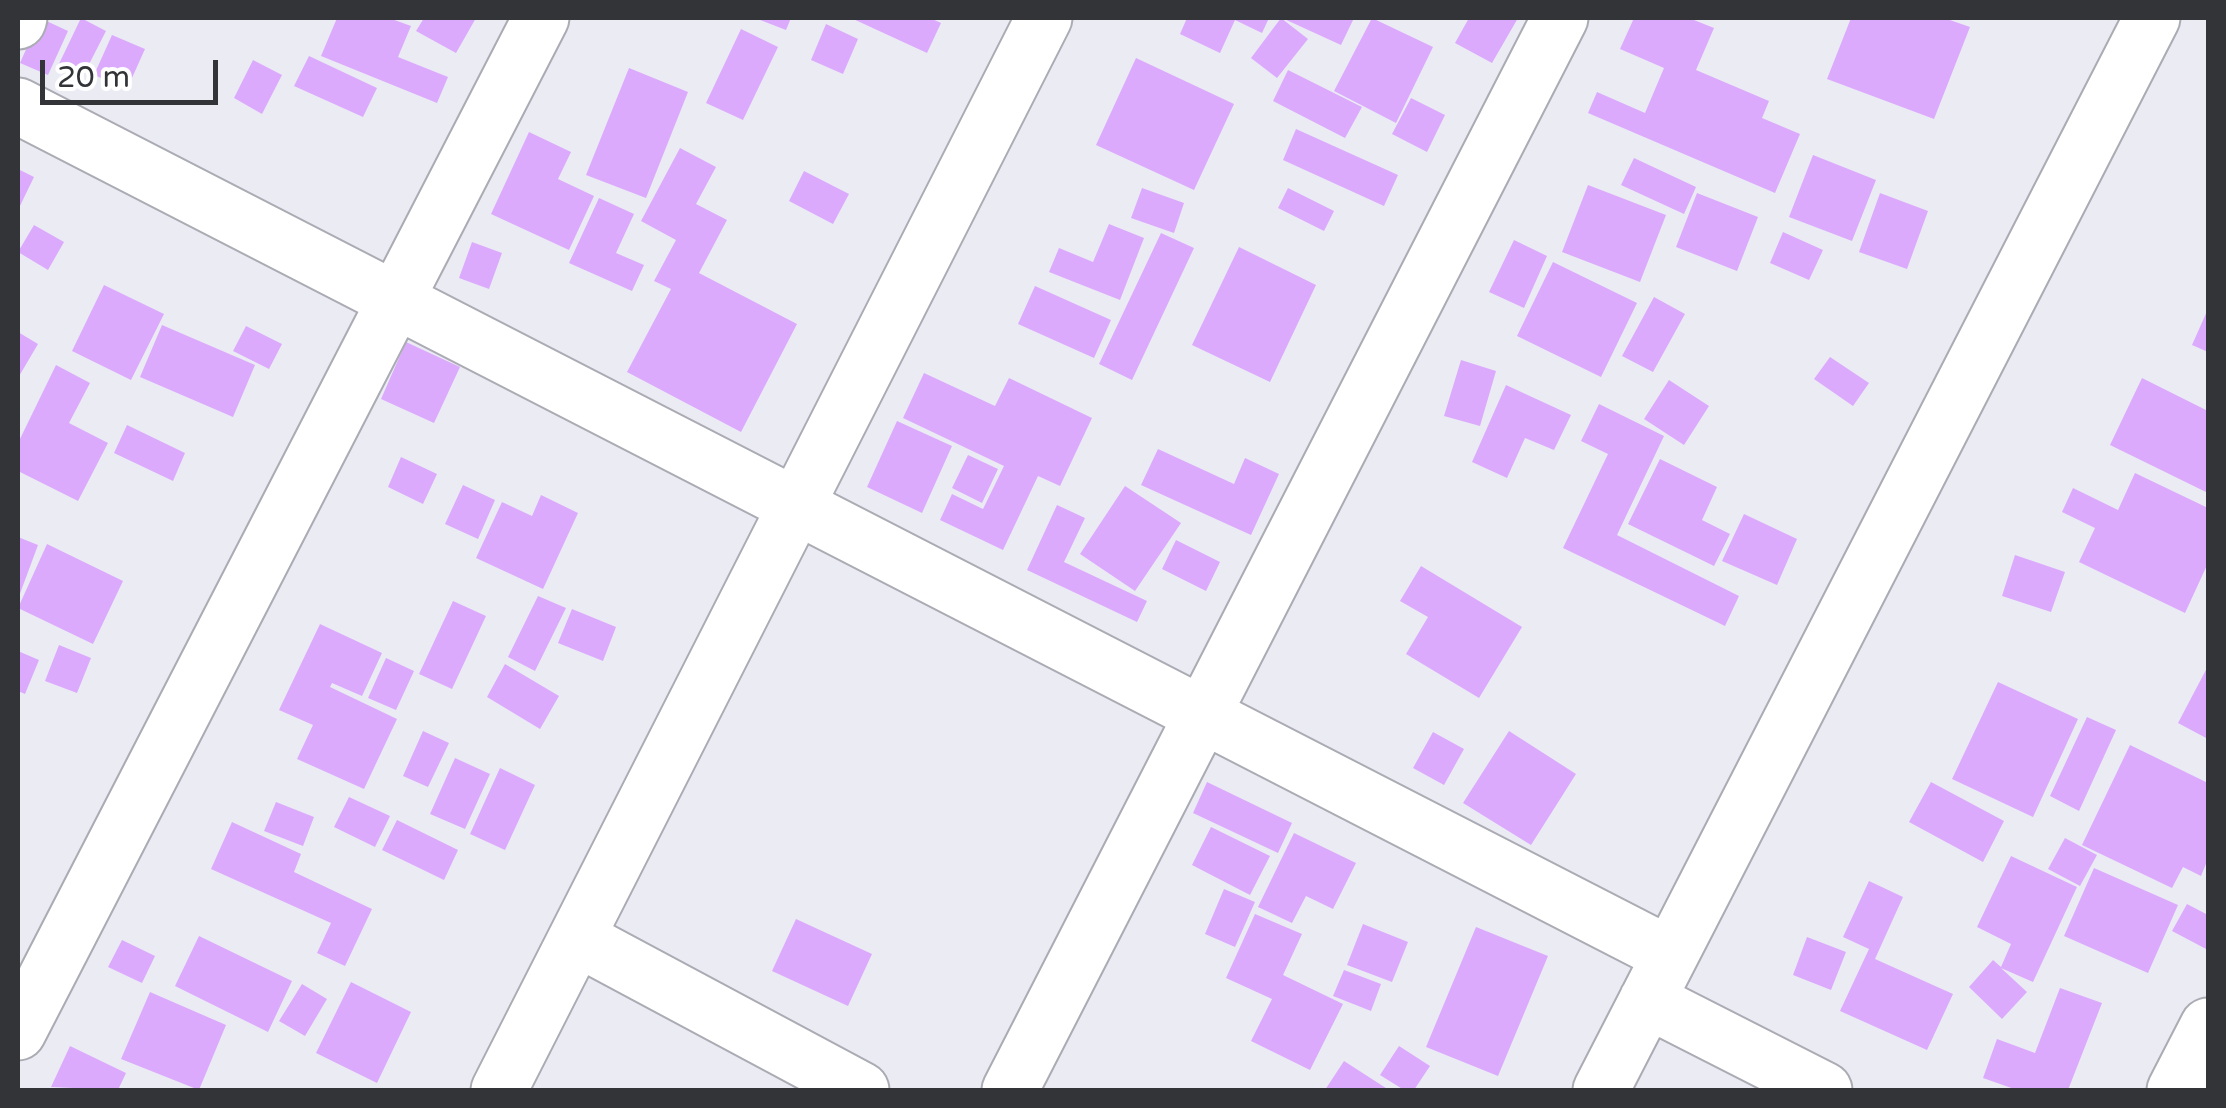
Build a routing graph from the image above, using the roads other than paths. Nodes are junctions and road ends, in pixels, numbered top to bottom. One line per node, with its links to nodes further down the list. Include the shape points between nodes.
1 (541, 18): 6 (street)
2 (1044, 18): 7 (street)
3 (1560, 18): 8 (street)
4 (2152, 18): 10 (street)
5 (18, 106): 6 (street)
6 (395, 300): 7 (street); 12 (street)
7 (795, 505): 8 (street); 9 (street)
8 (1201, 715): 10 (street); 15 (street)
9 (577, 938): 13 (street); 14 (street)
10 (1659, 978): 16 (street); 17 (street)
11 (2208, 1026): 18 (street)
12 (18, 1032)
13 (499, 1090)
14 (861, 1090)
15 (1010, 1090)
16 (1601, 1090)
17 (1824, 1090)
18 (2175, 1090)

